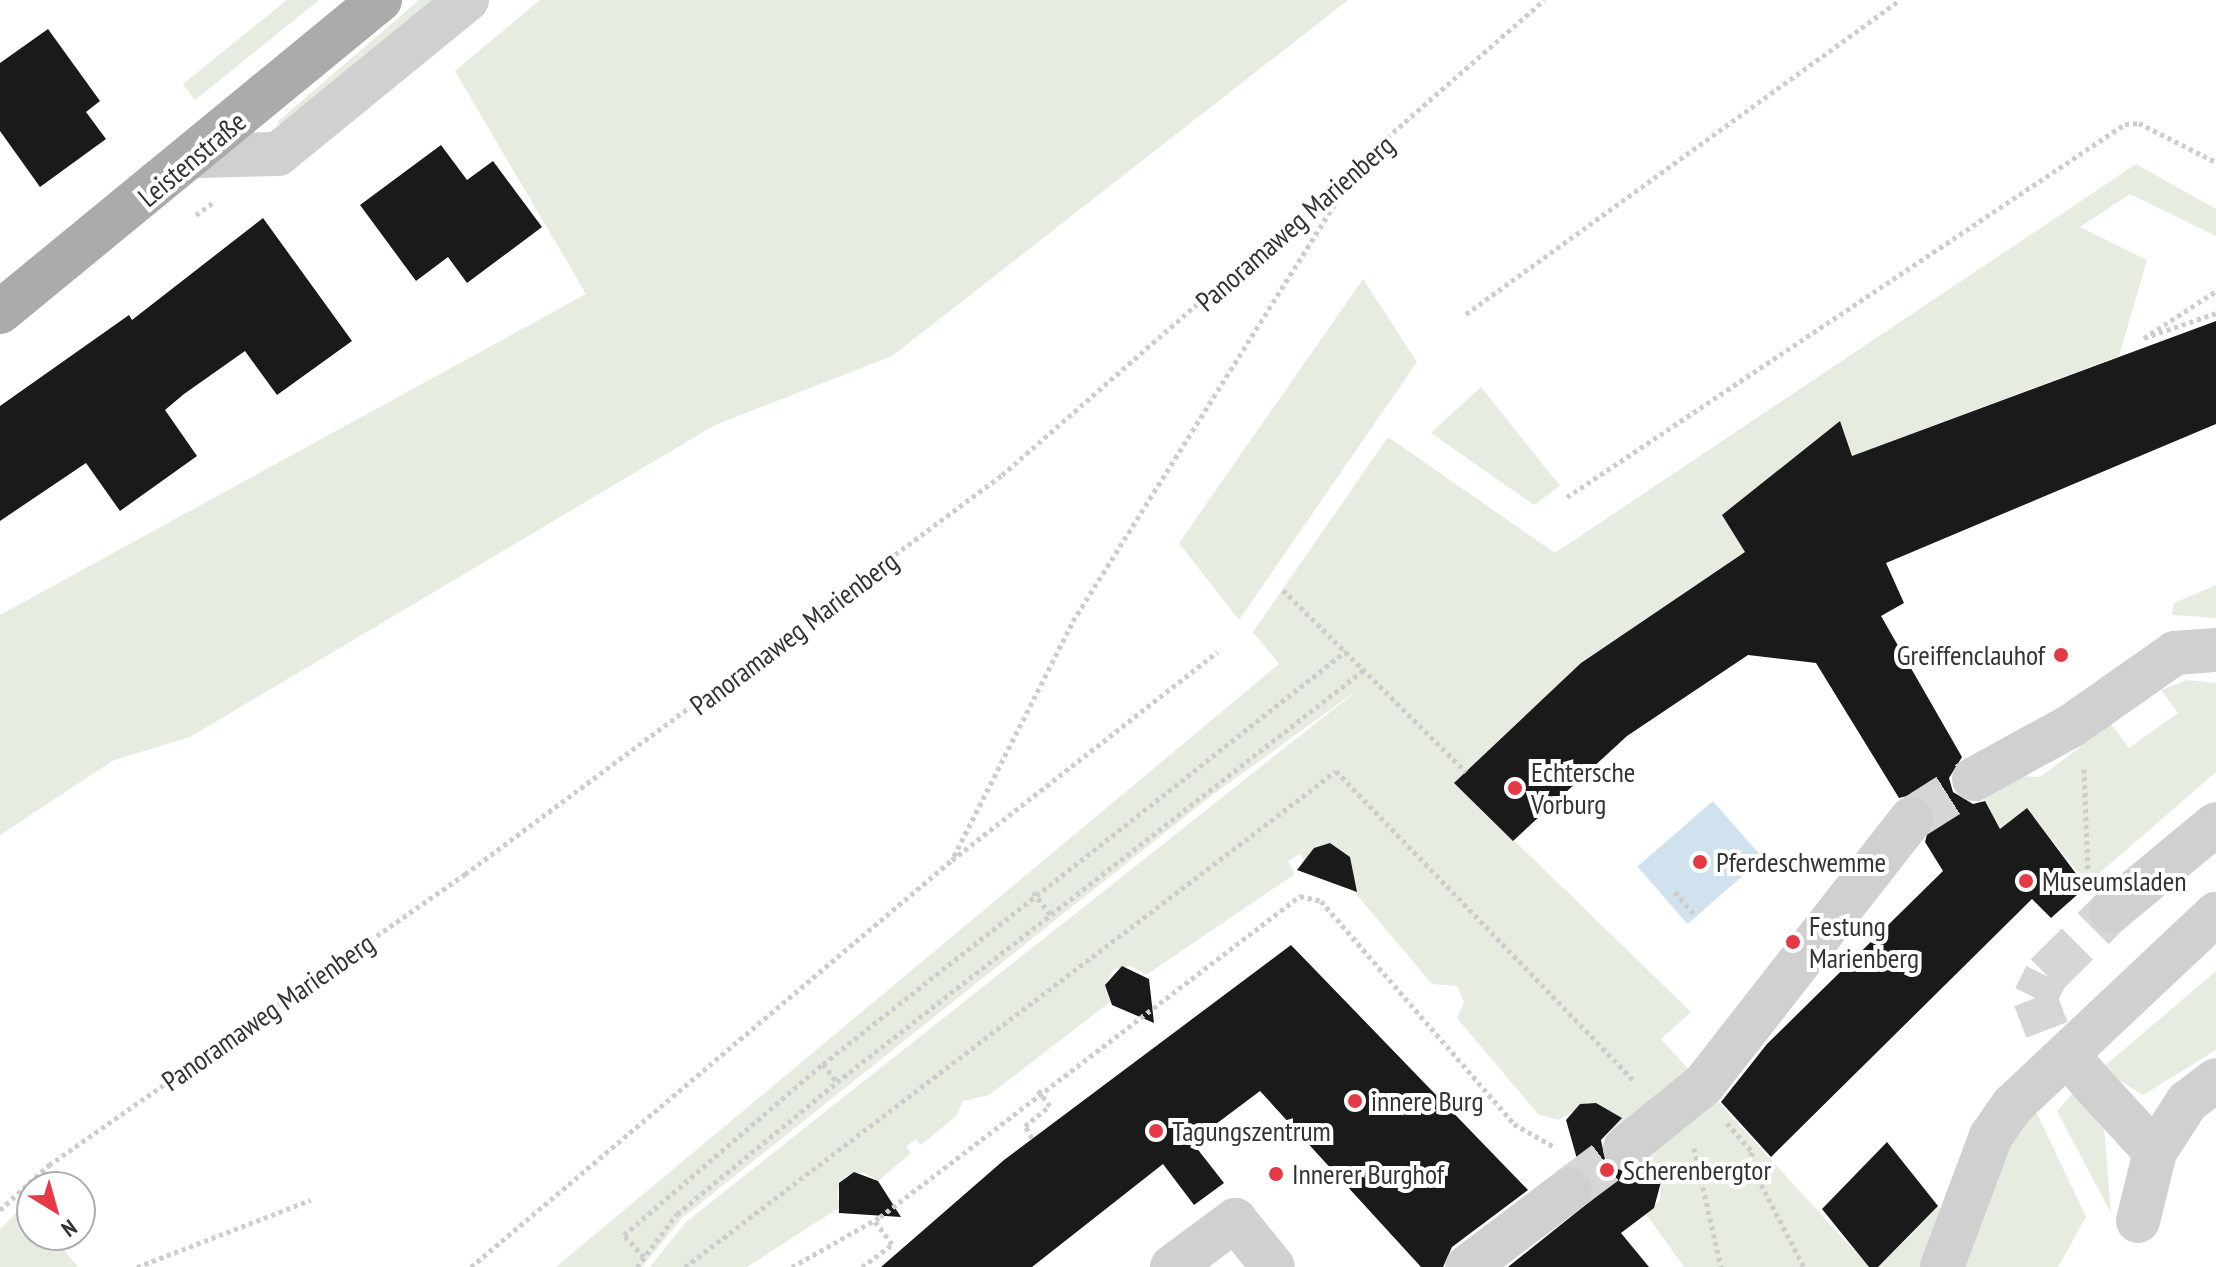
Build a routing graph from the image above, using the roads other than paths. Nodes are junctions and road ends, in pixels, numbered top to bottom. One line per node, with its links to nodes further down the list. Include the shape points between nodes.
1 (380, 0): 3 (main road, Leistenstraße)
2 (467, 0): 3 (street, via 278,154)
3 (197, 156): 4 (main road, Leistenstraße)
4 (0, 312)
5 (2216, 650): 6 (street, via 2175,653 2071,726)
6 (1974, 779)
7 (1911, 819): 13 (street, via 1709,1097)
8 (2216, 824): 9 (street)
9 (2100, 900)
10 (2216, 914): 20 (street, via 2013,1105 1991,1136)
11 (2089, 1080): 14 (street)
12 (2216, 1080): 14 (street, via 2187,1102)
13 (1625, 1148)
14 (2155, 1152): 16 (street)
15 (1566, 1172): 19 (street)
16 (2138, 1221)
17 (1172, 1267): 18 (street, via 1235,1220)
18 (1273, 1267)
19 (1467, 1267)
20 (1942, 1267)

